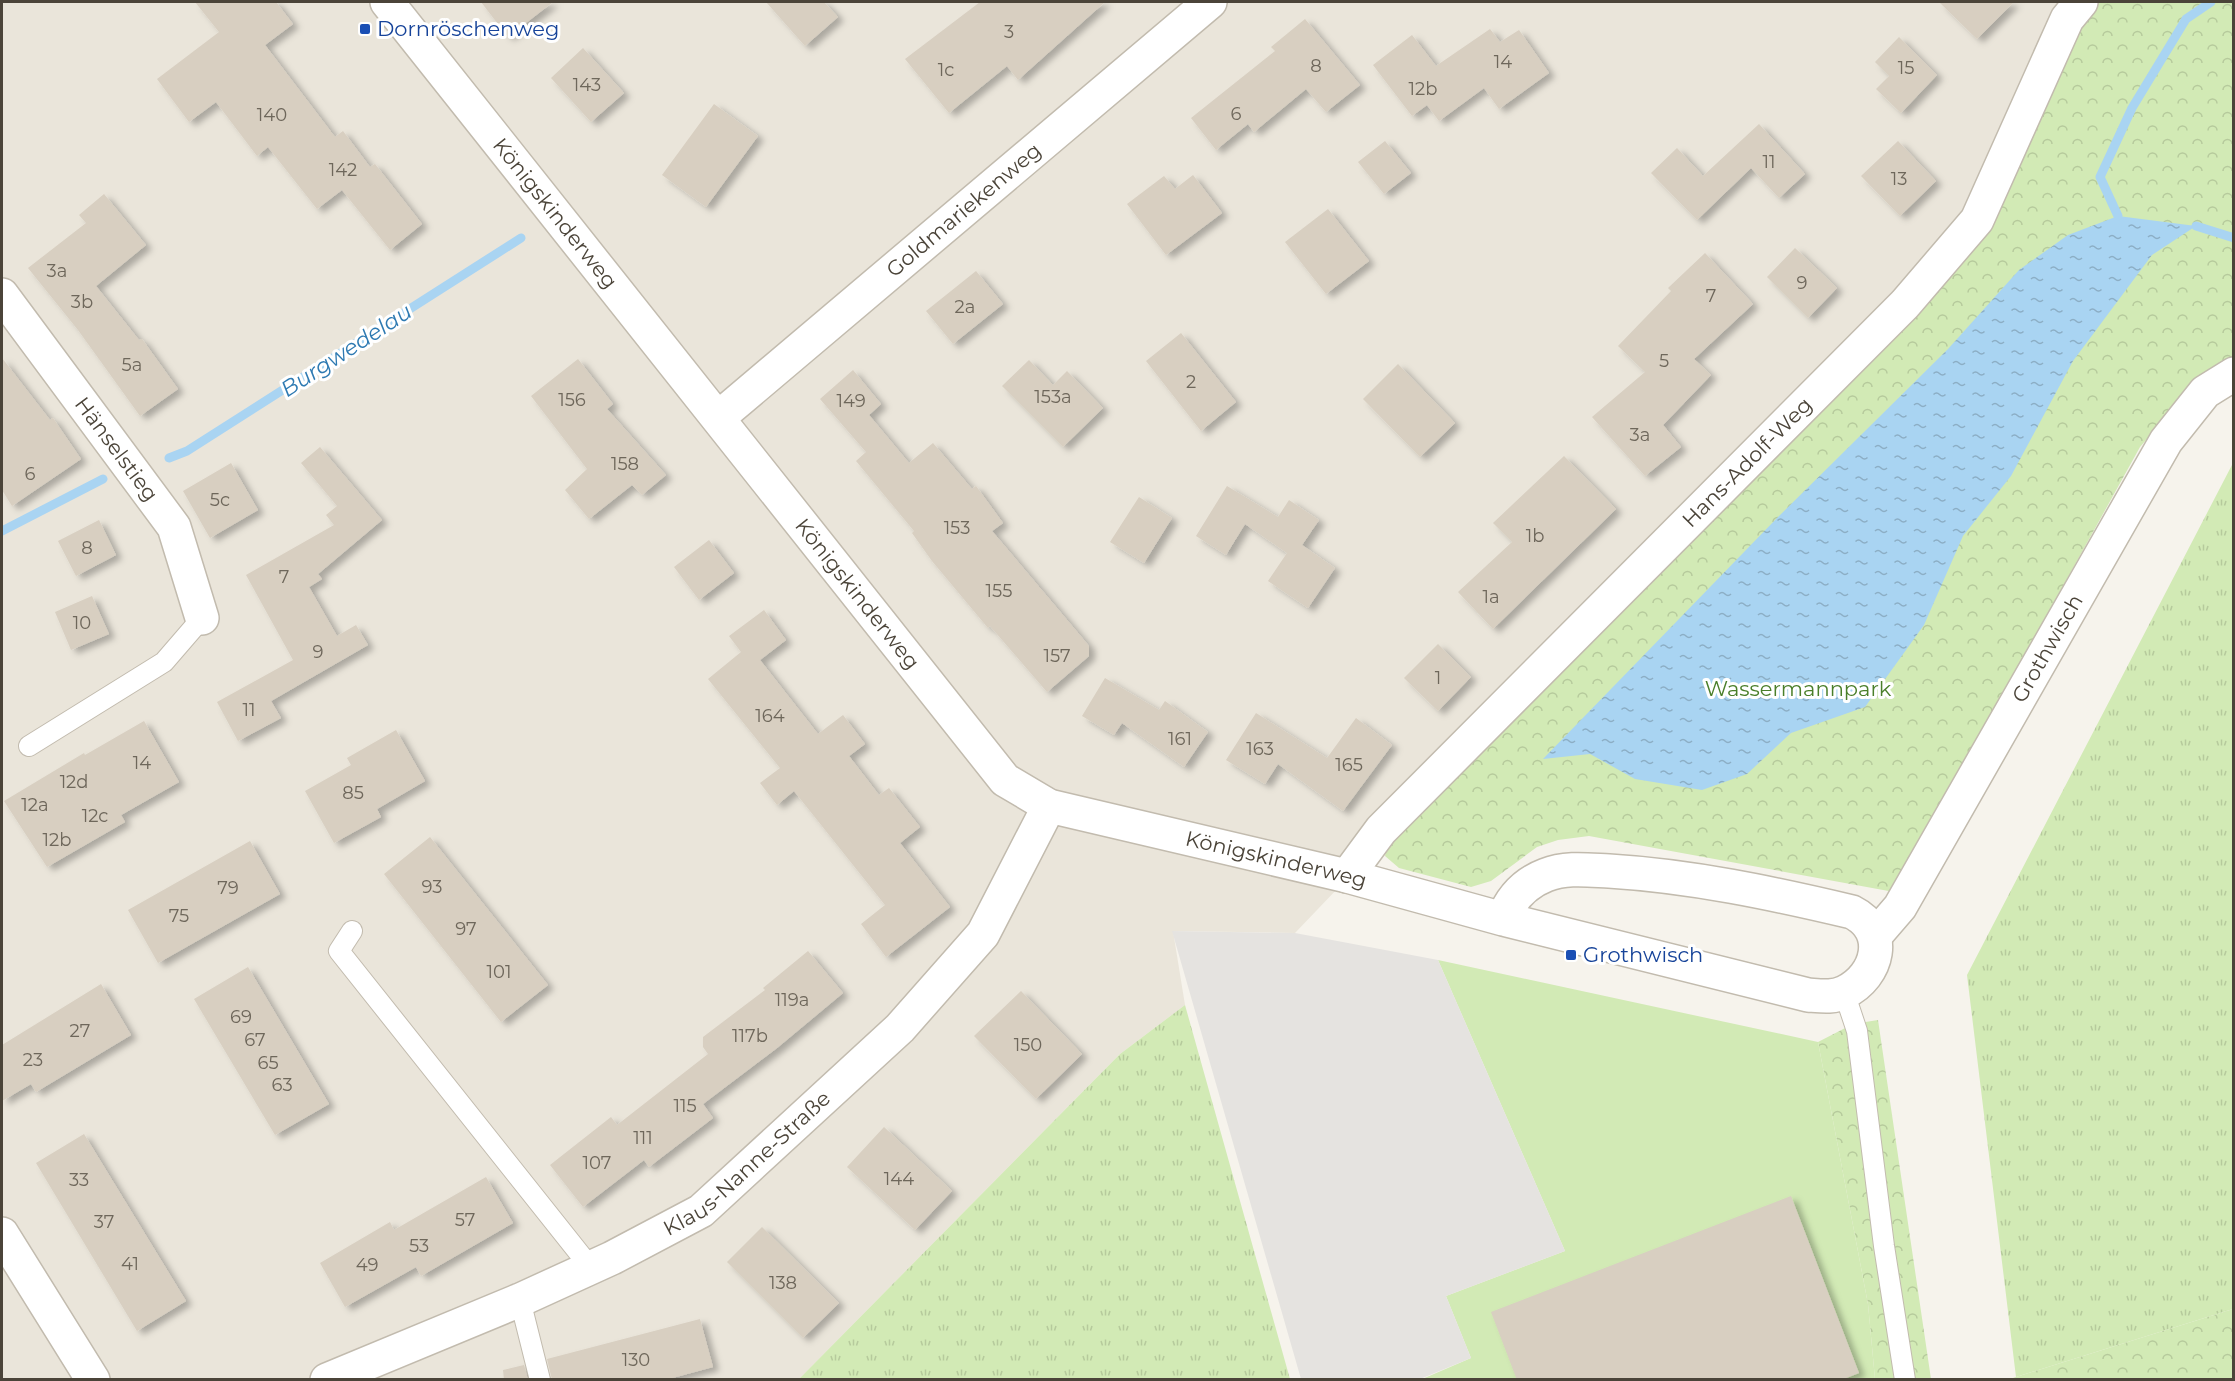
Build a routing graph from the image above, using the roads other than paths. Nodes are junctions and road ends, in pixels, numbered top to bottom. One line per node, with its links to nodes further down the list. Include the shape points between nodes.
1 (387, 2): 6 (street, Königskinderweg)
2 (1210, 2): 6 (street, Goldmariekenweg)
3 (2081, 2): 10 (street, Hans-Adolf-Weg, via 2067,19 1977,220 1905,304 1381,830)
4 (2, 294): 7 (street, Hänselstieg, via 174,527)
5 (2234, 374): 13 (street, Grothwisch, via 2205,392 2166,441 1900,907)
6 (718, 418): 9 (street, Königskinderweg, via 1005,780)
7 (202, 618): 8 (lane, via 164,662)
8 (29, 746)
9 (1049, 806): 10 (street, Königskinderweg); 16 (street, Klaus-Nanne-Straße, via 983,934 900,1028 701,1211)
10 (1347, 876): 11 (street, Königskinderweg)
11 (1503, 919): 13 (street, via 1508,906 1527,884 1566,869 1591,870 1696,879 1824,905 1863,917); 14 (street, Königskinderweg, via 1808,994 1822,997)
12 (352, 931): 16 (lane, via 339,951)
13 (1875, 936): 14 (street, via 1875,955 1868,969)
14 (1844, 993): 21 (lane, via 1857,1031)
15 (2, 1234): 18 (street)
16 (591, 1268): 17 (street, Klaus-Nanne-Straße)
17 (520, 1300): 19 (street, Klaus-Nanne-Straße); 20 (lane)
18 (93, 1380)
19 (327, 1380)
20 (540, 1380)
21 (1905, 1380)

